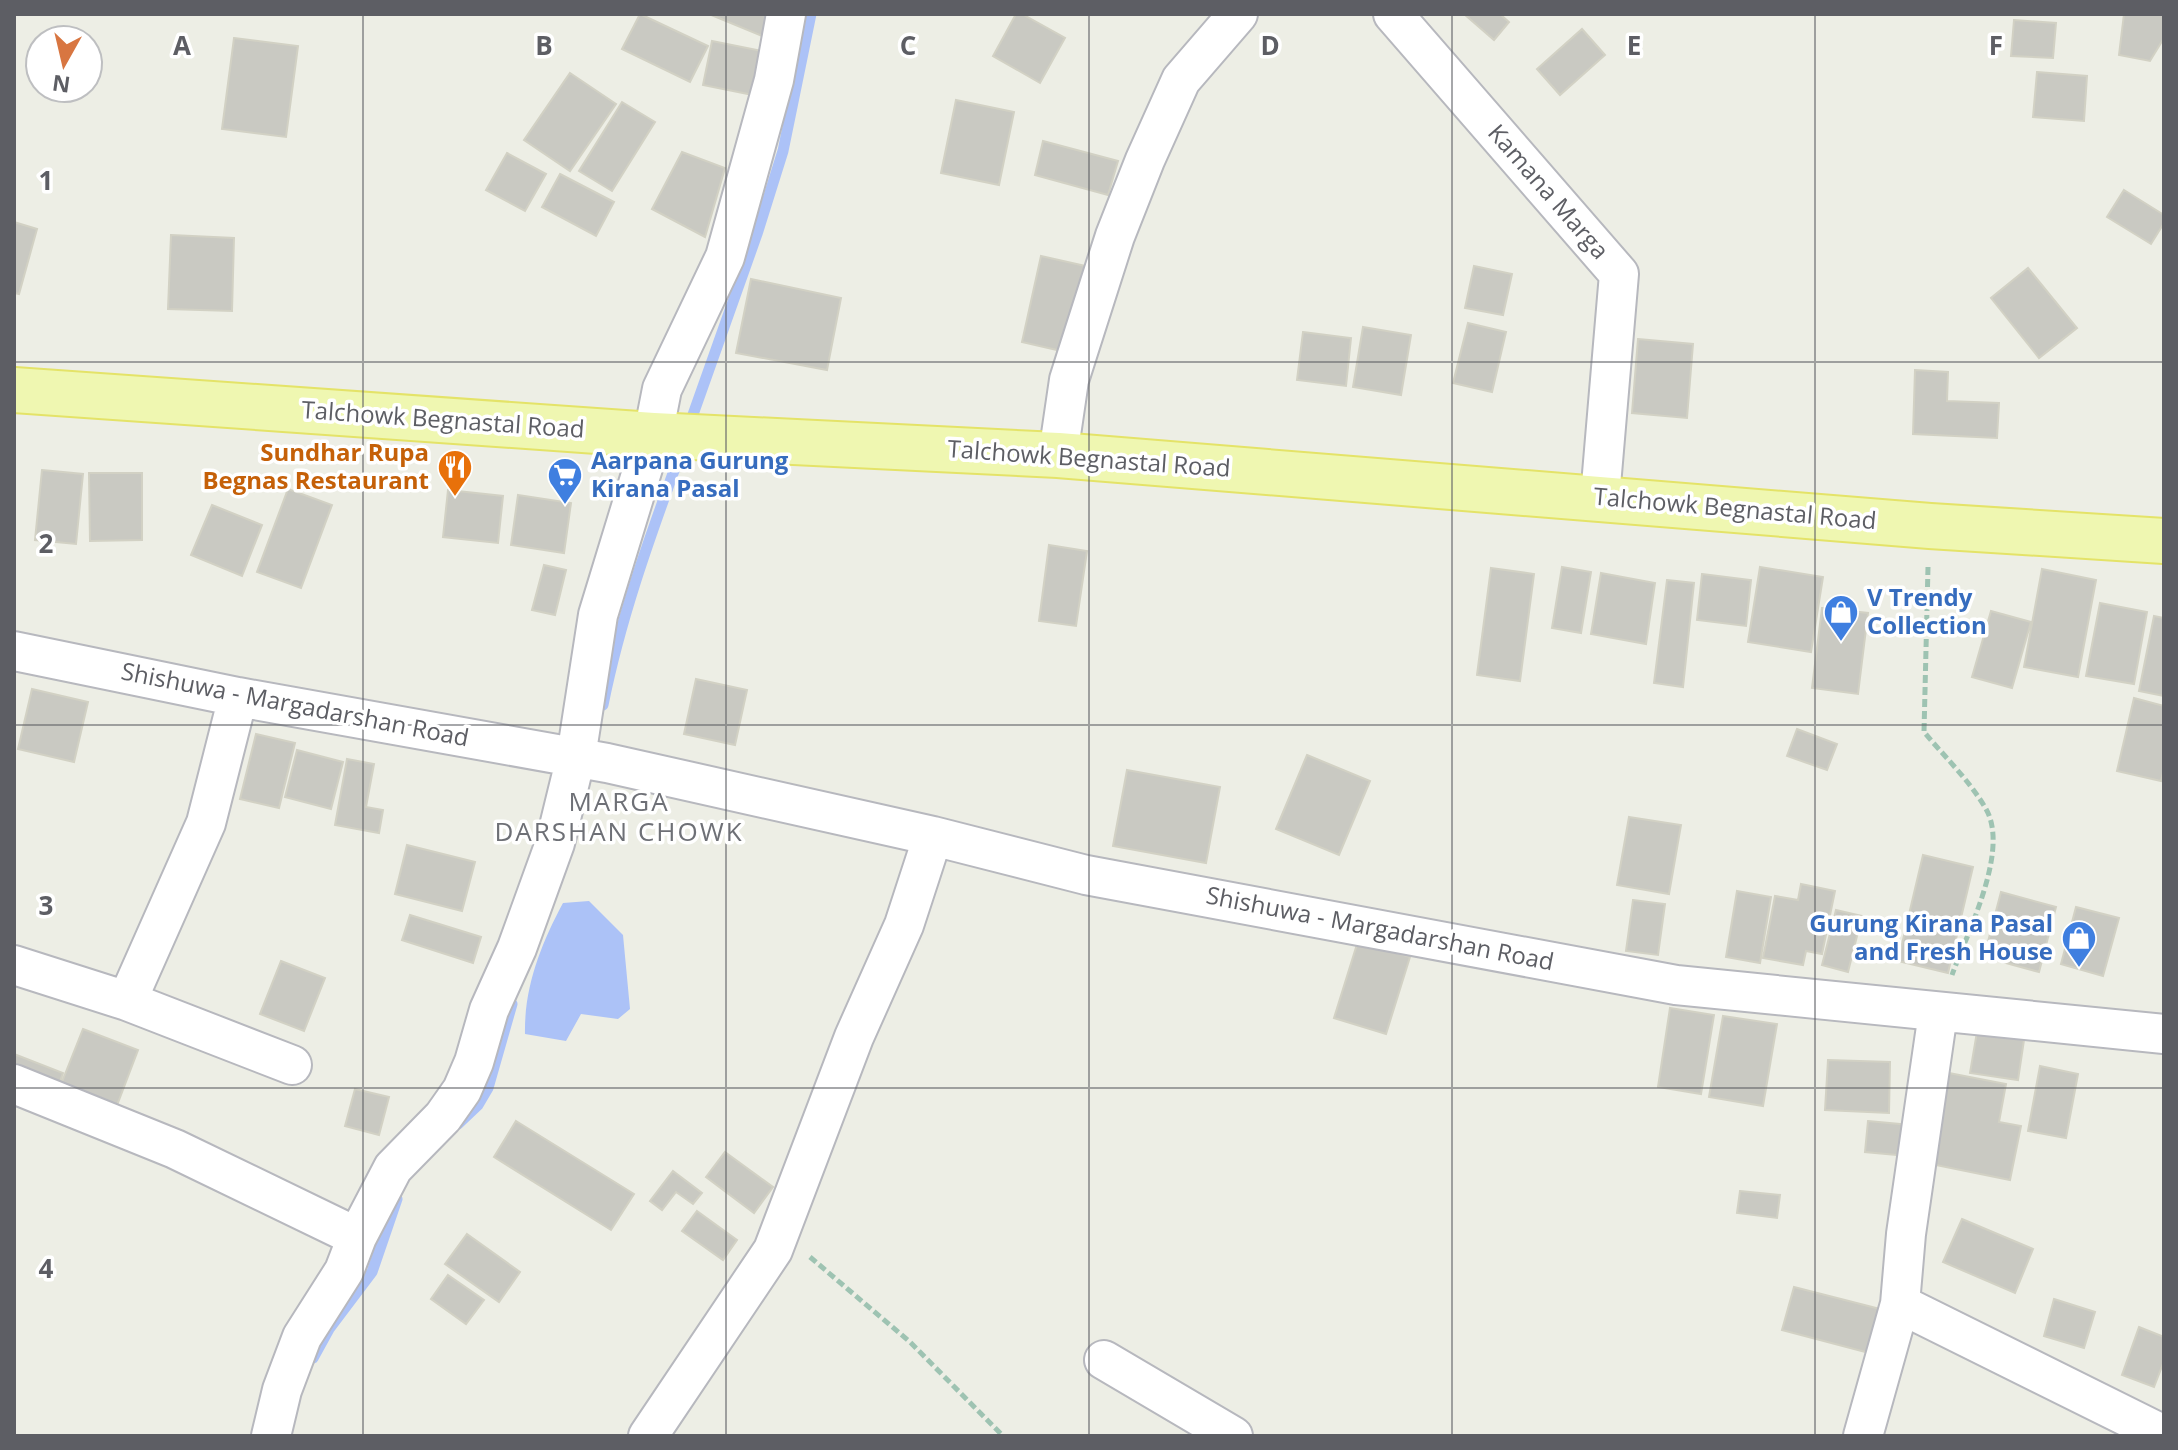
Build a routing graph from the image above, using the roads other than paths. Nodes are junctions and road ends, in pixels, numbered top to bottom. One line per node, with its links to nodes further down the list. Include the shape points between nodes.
1 (786, 14): 5 (street, via 774,80 725,257 662,389)
2 (1238, 14): 6 (street, via 1181,80 1140,172 1069,380)
3 (1393, 14): 7 (street, Kamana Marga, via 1619,274)
4 (14, 390): 5 (main road, Talchowk Begnastal Road)
5 (653, 435): 6 (main road, Talchowk Begnastal Road); 11 (street, via 598,615)
6 (1058, 455): 7 (main road, Talchowk Begnastal Road)
7 (1600, 497): 8 (main road, Talchowk Begnastal Road)
8 (2164, 541)
9 (14, 651): 10 (street, Shishuwa - Margadarshan Road)
10 (238, 697): 11 (street, Shishuwa - Margadarshan Road); 14 (street, via 206,823)
11 (592, 760): 12 (street, Shishuwa - Margadarshan Road); 19 (street, via 489,1010 462,1090 393,1168)
12 (933, 836): 15 (street, Shishuwa - Margadarshan Road, via 1086,875 1676,985); 24 (street, via 904,925 854,1037 773,1250)
13 (14, 965): 14 (street)
14 (127, 1001): 17 (street)
15 (1938, 1013): 16 (street, Shishuwa - Margadarshan Road); 20 (street)
16 (2164, 1034)
17 (292, 1065)
18 (14, 1084): 19 (street, via 175,1149)
19 (357, 1237): 23 (street, via 344,1271 302,1337)
20 (1900, 1304): 22 (street); 26 (street)
21 (1104, 1360): 25 (street)
22 (2164, 1435)
23 (271, 1436)
24 (648, 1436)
25 (1233, 1436)
26 (1863, 1436)

